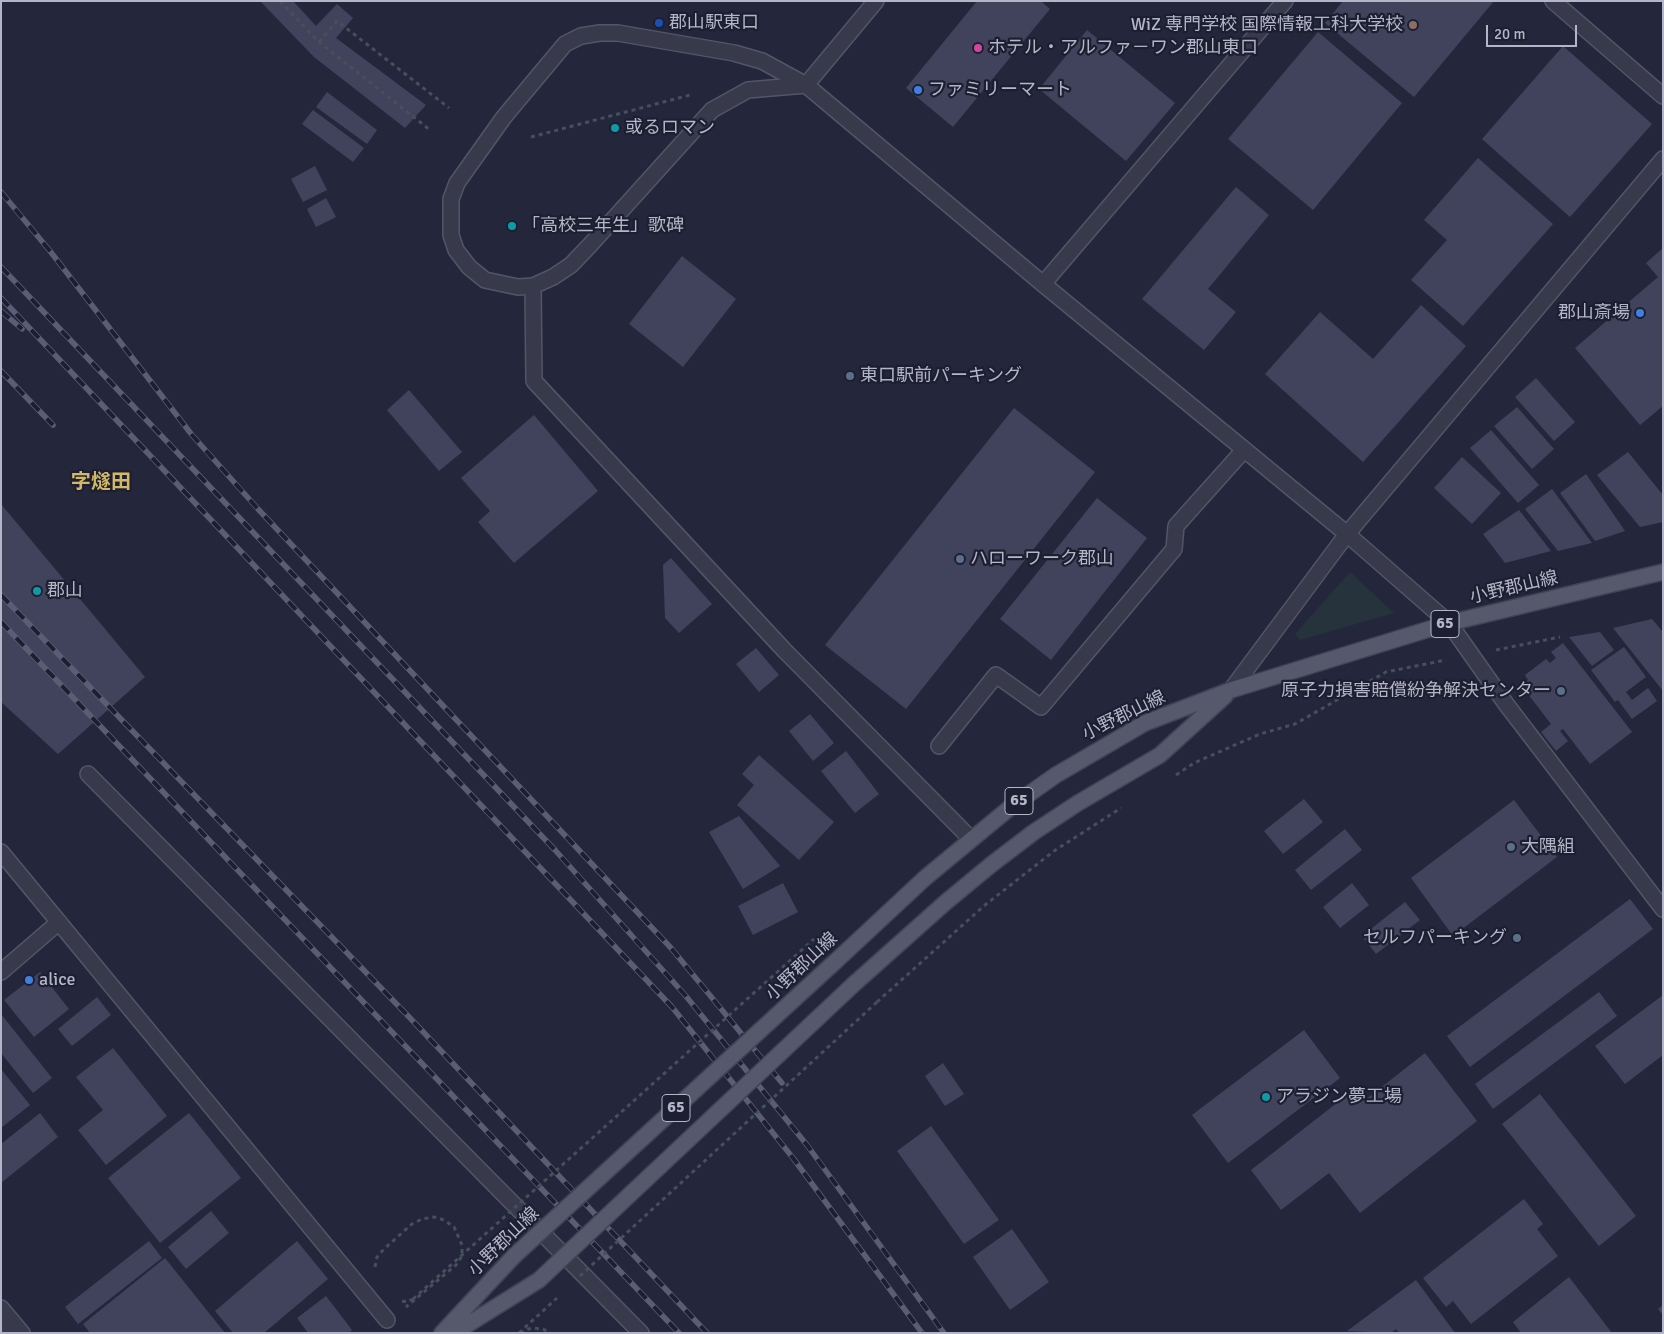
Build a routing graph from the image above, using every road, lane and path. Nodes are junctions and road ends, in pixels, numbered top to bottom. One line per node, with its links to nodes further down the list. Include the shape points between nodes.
1 (280, 1): 5 (path)
2 (876, 1): 6 (street)
3 (1285, 1): 13 (street)
4 (1553, 1): 8 (street)
5 (320, 42): 9 (path, via 338,21); 10 (path)
6 (806, 85): 13 (street); 14 (street, via 748,90 712,110 571,265); 14 (street, via 762,61 669,41 600,33 582,36 565,44 494,130 457,183 451,198 451,236 456,250 469,267 495,284)
7 (690, 95): 11 (path)
8 (1663, 96)
9 (450, 108)
10 (430, 130)
11 (531, 138)
12 (1663, 159): 16 (street)
13 (1043, 284): 15 (street)
14 (533, 286): 26 (street, via 534,381 784,650)
15 (1244, 450): 16 (street); 22 (street, via 1176,526 1174,550 1041,707 996,675)
16 (1347, 534): 18 (street); 21 (street)
17 (1663, 572): 18 (main road, 小野郡山線 / 65)
18 (1449, 623): 20 (street); 21 (main road, 小野郡山線 / 65)
19 (1560, 638): 20 (path)
20 (1471, 655): 24 (path, via 1386,672 1295,724 1260,734 1194,763); 28 (street)
21 (1232, 690): 26 (main road, 小野郡山線 / 65, via 1145,723 1107,743 1056,775); 41 (main road, 小野郡山線 / 65, bridge, via 1160,755 1034,832 946,902 854,984 540,1280)
22 (940, 746)
23 (88, 774): 44 (street)
24 (1169, 778)
25 (1127, 804): 33 (path, bridge, via 1054,850 985,905)
26 (970, 840): 40 (main road, 小野郡山線 / 65, bridge, via 514,1256)
27 (1, 852): 29 (street)
28 (1663, 910)
29 (59, 922): 31 (street); 37 (street)
30 (814, 939): 35 (path, bridge, via 413,1299 407,1302)
31 (1, 972)
32 (374, 1270): 37 (path, via 377,1257 384,1249 422,1219 434,1217 444,1220 460,1235 462,1256 456,1265)
33 (578, 1279)
34 (563, 1292): 42 (path, bridge)
35 (396, 1300)
36 (1, 1308): 38 (street)
37 (387, 1320)
38 (8, 1327): 39 (street)
39 (22, 1333)
40 (442, 1333)
41 (454, 1333)
42 (520, 1333): 43 (path, via 531,1328)
43 (550, 1333)
44 (641, 1333)

